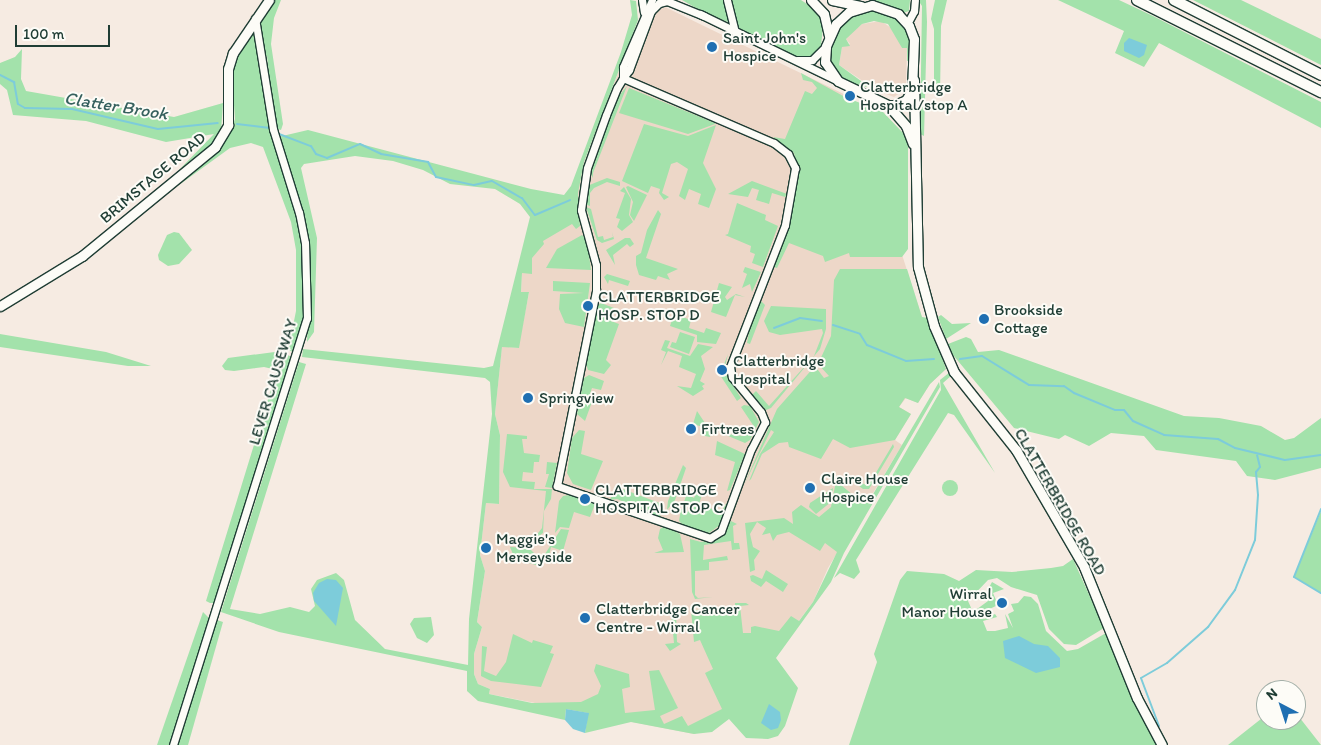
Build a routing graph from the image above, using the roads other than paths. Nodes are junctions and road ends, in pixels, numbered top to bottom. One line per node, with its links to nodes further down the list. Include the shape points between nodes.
1 (269, 0): 14 (main road, BRIMSTAGE ROAD)
2 (642, 0): 12 (street)
3 (652, 0): 12 (street)
4 (676, 0): 13 (street)
5 (727, 0): 16 (street, via 732,27)
6 (811, 0): 17 (main road, via 824,14)
7 (832, 0): 11 (main road)
8 (914, 0): 15 (street, via 914,11)
9 (1138, 0): 24 (highway)
10 (1174, 0): 20 (highway)
11 (863, 6): 15 (main road, via 888,8); 17 (main road, via 841,19)
12 (644, 12): 21 (street, via 623,67)
13 (704, 16): 16 (street); 21 (street, via 668,1 656,6)
14 (255, 18): 27 (main road, BRIMSTAGE ROAD, via 233,53 228,69 228,125 215,148 82,256); 28 (street, LEVER CAUSEWAY, via 273,130 305,243 307,318)
15 (907, 24): 22 (main road, via 914,39)
16 (737, 34): 19 (street)
17 (829, 37): 18 (main road)
18 (826, 46): 19 (street, via 812,60); 23 (main road, via 825,62)
19 (787, 58): 23 (street)
20 (1321, 74)
21 (623, 78): 21 (street, via 774,143 788,154 795,168 785,225 730,368 732,377 761,412 765,422 750,450 724,526 710,538 557,486 596,290 596,264 582,210 582,191 606,115)
22 (914, 80): 25 (main road, via 906,100); 26 (main road)
23 (838, 82): 25 (main road)
24 (1321, 92)
25 (888, 105): 26 (main road, via 906,126)
26 (914, 149): 29 (main road, CLATTERBRIDGE ROAD, via 918,267 923,293 944,351 951,366 1016,450 1080,559 1137,698)
27 (0, 306)
28 (174, 745)
29 (1162, 745)

